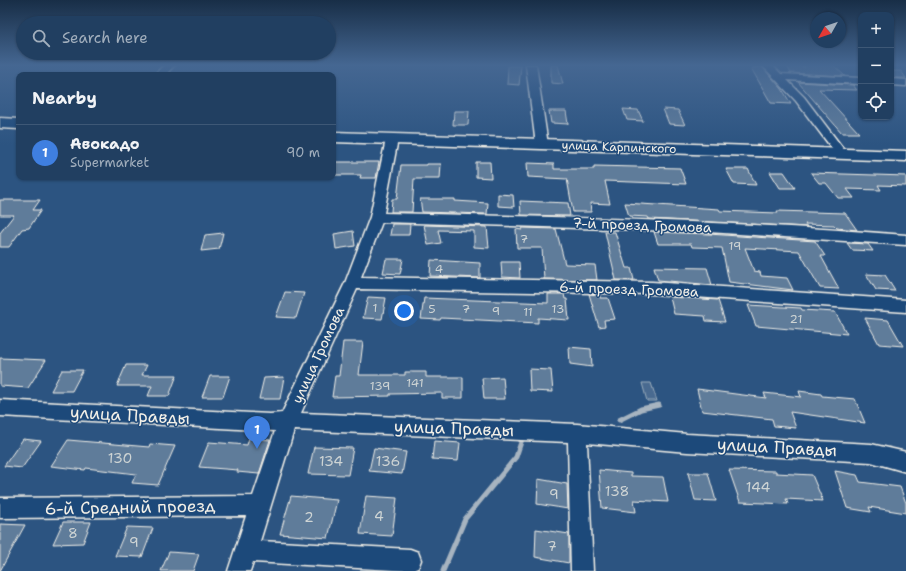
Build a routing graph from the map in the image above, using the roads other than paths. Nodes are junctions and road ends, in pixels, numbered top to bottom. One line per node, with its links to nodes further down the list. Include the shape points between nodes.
1 (535, 92): 7 (street)
2 (793, 92): 8 (street)
3 (0, 123): 4 (main road)
4 (16, 124)
5 (336, 137): 6 (main road, улица Карпинского)
6 (392, 139): 7 (main road, улица Карпинского); 10 (street, улица Громова)
7 (542, 145): 8 (main road, улица Карпинского)
8 (841, 154): 9 (main road, улица Карпинского)
9 (906, 156)
10 (377, 217): 11 (street, 7-й проезд Громова, via 737,229); 12 (street, улица Громова)
11 (906, 240)
12 (352, 283): 13 (street, 6-й проезд Громова, via 652,288); 15 (street, улица Громова)
13 (906, 306)
14 (0, 408): 15 (street, улица Правды, via 270,423)
15 (288, 421): 16 (street, улица Правды); 18 (street, улица Громова)
16 (577, 432): 17 (street, улица Правды, via 687,443 871,452); 23 (street)
17 (906, 462)
18 (261, 506): 19 (street, 6-й Средний проезд); 20 (street, улица Громова)
19 (0, 508)
20 (246, 551): 21 (street); 22 (street, улица Громова)
21 (410, 560)
22 (239, 571)
23 (582, 571)

